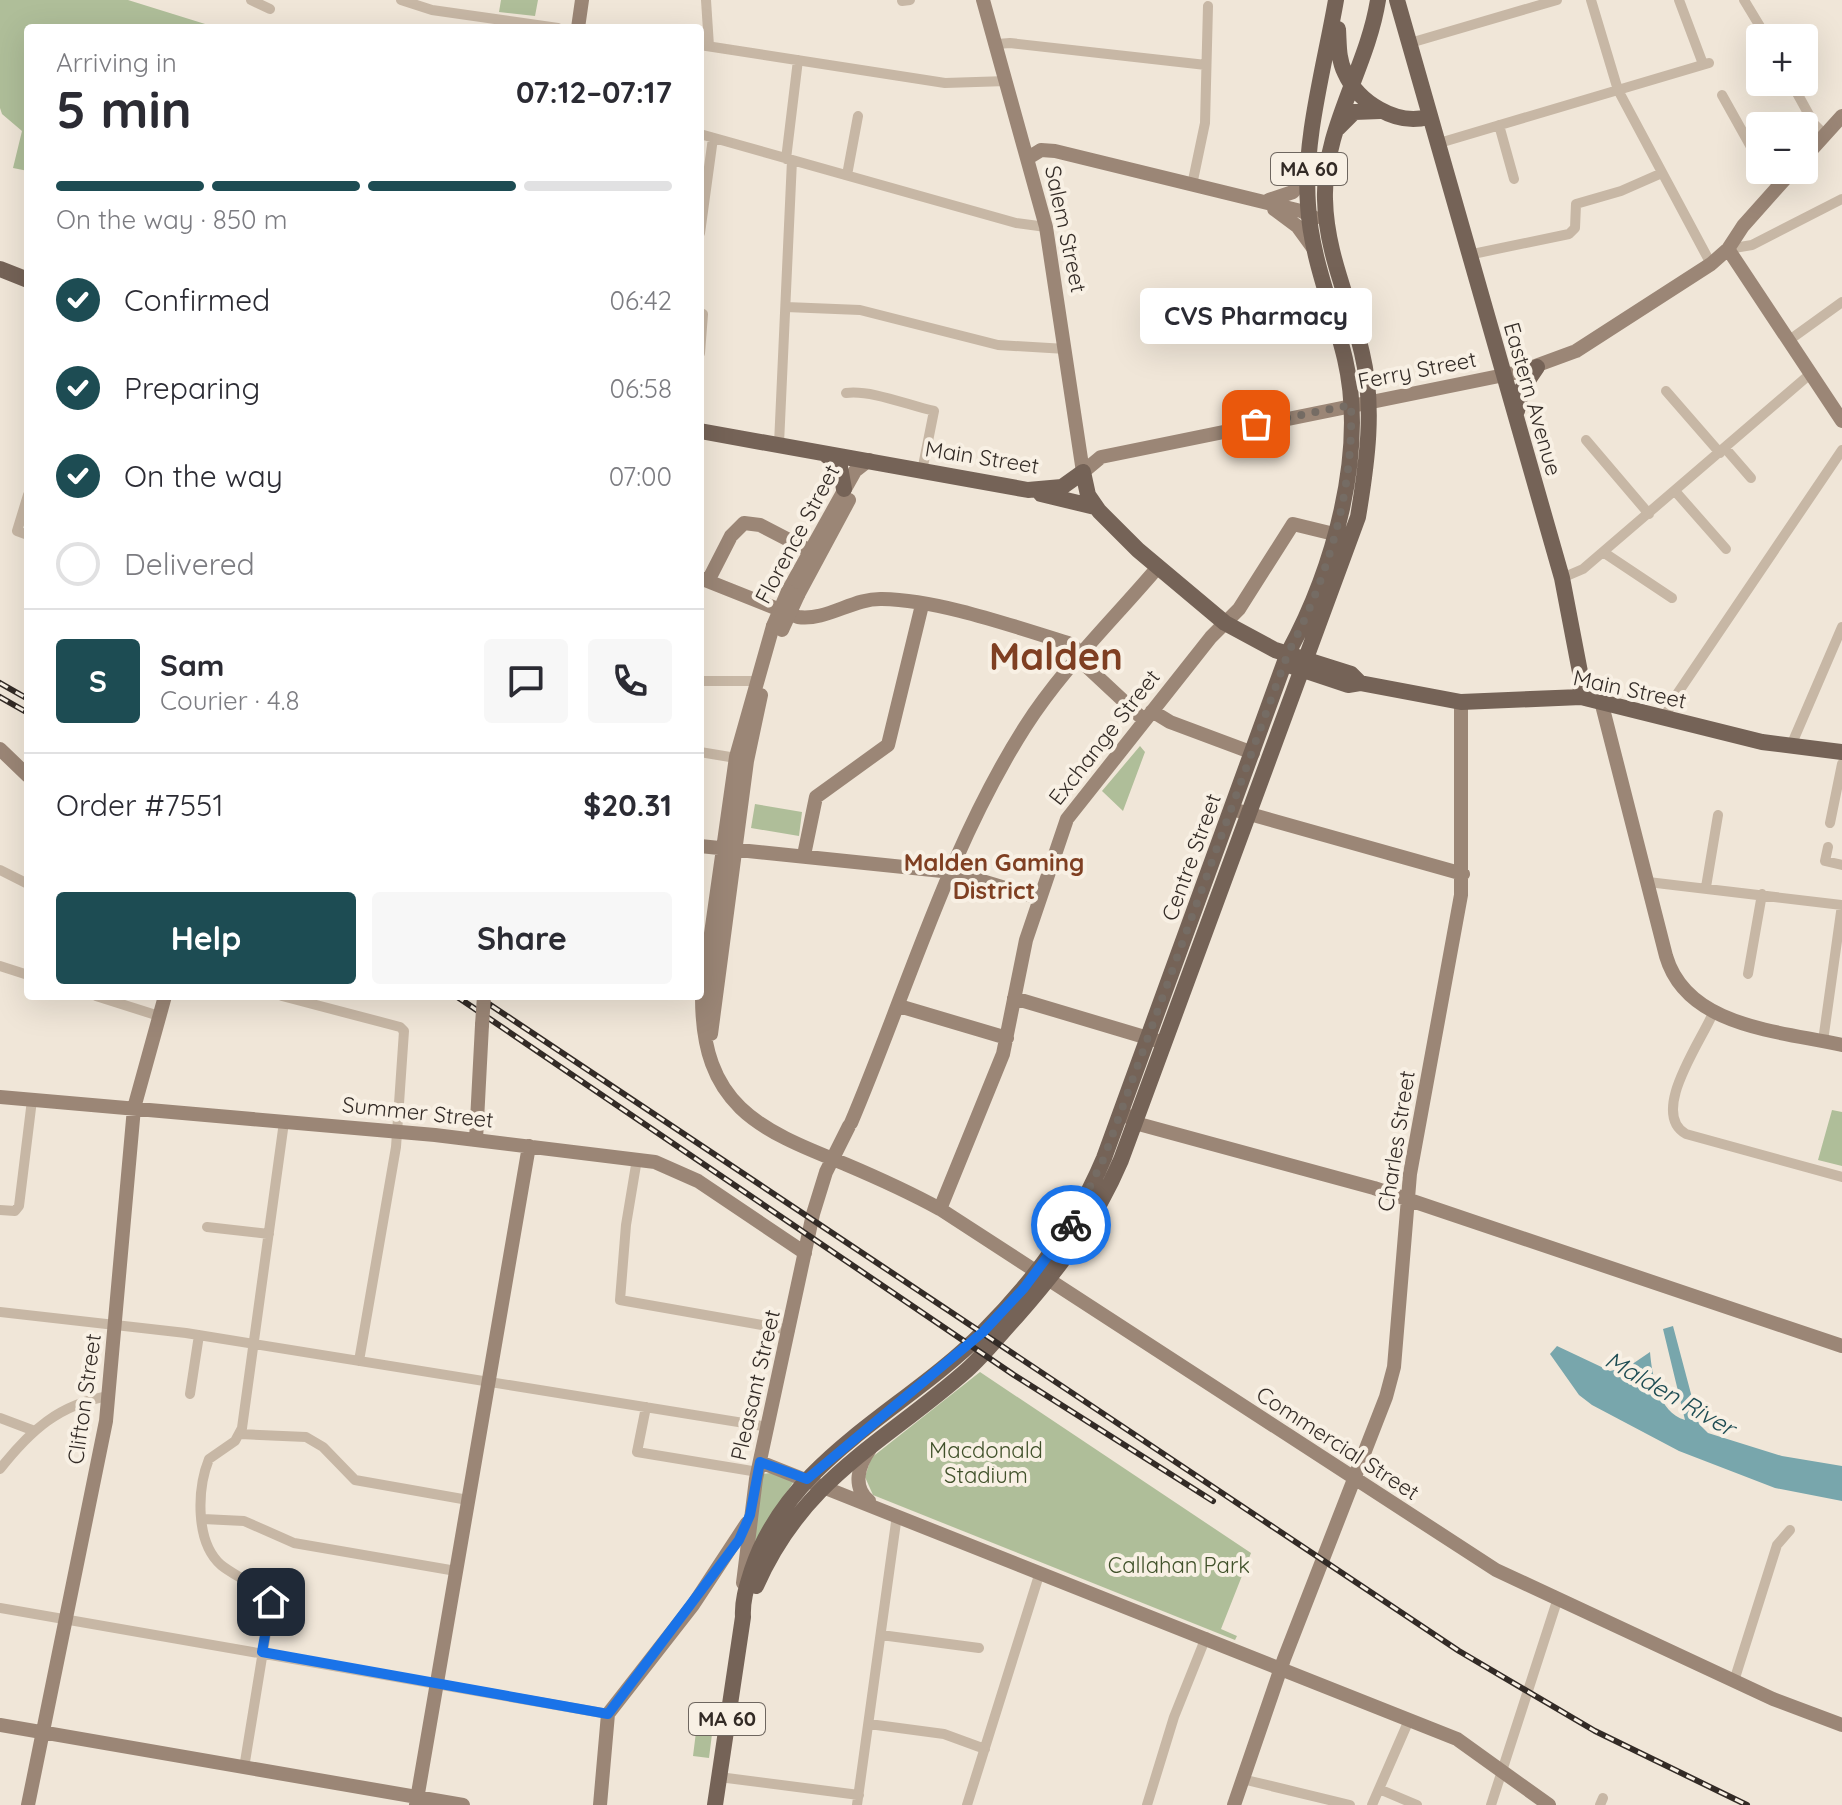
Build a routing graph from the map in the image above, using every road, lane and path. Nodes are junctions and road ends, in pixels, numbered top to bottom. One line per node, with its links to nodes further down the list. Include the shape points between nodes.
1 (251, 0): 16 (street)
2 (401, 0): 17 (street, via 432,10)
3 (582, 0): 18 (street)
4 (706, 0): 22 (street)
5 (910, 0): 13 (street)
6 (983, 0): 21 (street, Salem Street)
7 (1378, 0): 26 (main road, Centre Street / MA 60)
8 (1397, 0): 20 (main road, Eastern Avenue)
9 (1557, 0): 20 (street)
10 (1591, 0): 27 (street)
11 (1679, 0): 27 (street, via 1706,64)
12 (1744, 0): 19 (street)
13 (902, 1)
14 (1336, 1): 26 (main road, via 1339,55); 44 (main road, Centre Street / MA 60)
15 (1208, 6): 24 (street)
16 (270, 9)
17 (530, 24)
18 (579, 24)
19 (1759, 24)
20 (1410, 43): 33 (main road, Eastern Avenue)
21 (997, 44): 24 (street); 25 (street, Salem Street)
22 (704, 45): 23 (street)
23 (798, 60): 25 (street, via 945,83); 43 (street)
24 (1206, 65): 48 (street, via 1205,123)
25 (1007, 81): 42 (street, Salem Street)
26 (1352, 84): 30 (main road); 35 (main road, Centre Street / MA 60)
27 (1618, 90): 34 (street); 45 (street)
28 (1722, 95): 39 (street)
29 (1799, 96): 37 (street)
30 (1380, 111): 33 (main road, via 1413,120); 35 (main road, via 1354,112)
31 (858, 116): 46 (street)
32 (1842, 116): 37 (street)
33 (1428, 117): 41 (main road, Eastern Avenue)
34 (1499, 125): 41 (street); 47 (street)
35 (1334, 132): 56 (main road, Centre Street / MA 60, via 1325,186)
36 (704, 135): 38 (street)
37 (1825, 135): 40 (street)
38 (713, 138): 43 (street); 52 (street)
39 (1746, 138)
40 (1818, 143)
41 (1436, 144): 60 (main road, Eastern Avenue)
42 (1028, 158): 48 (street, via 1041,150 1055,151); 55 (street, Salem Street)
43 (789, 159): 46 (street); 65 (street)
44 (1310, 162): 51 (street, via 1293,192); 53 (main road, Centre Street / MA 60)
45 (1662, 173): 60 (street, via 1576,204 1575,228 1569,234); 61 (street)
46 (847, 175): 55 (street)
47 (1514, 179)
48 (1192, 185): 51 (street)
49 (1779, 186): 54 (street, Ferry Street)
50 (1842, 199): 57 (street)
51 (1252, 200): 53 (street); 59 (street, via 1291,220)
52 (704, 204)
53 (1308, 214): 56 (street); 59 (main road, Centre Street / MA 60)
54 (1743, 226): 57 (street); 58 (street, Ferry Street)
55 (1046, 227): 67 (street, Salem Street)
56 (1327, 234): 73 (main road, Centre Street / MA 60, via 1360,346)
57 (1757, 243): 58 (street)
58 (1728, 249): 61 (street, Ferry Street); 66 (street)
59 (1314, 251): 75 (main road, Centre Street / MA 60, via 1345,361)
60 (1468, 255): 69 (main road, Eastern Avenue)
61 (1711, 264): 68 (street, Ferry Street, via 1586,345)
62 (0, 269): 63 (main road)
63 (24, 278)
64 (1842, 302): 66 (street)
65 (786, 307): 67 (street, via 860,310 998,345); 80 (street)
66 (1788, 341): 70 (street)
67 (1066, 349): 86 (street, Salem Street)
68 (1537, 367): 69 (street, Ferry Street); 76 (main road, via 1522,388)
69 (1505, 374): 73 (street, Ferry Street); 76 (main road, Eastern Avenue)
70 (1809, 375): 74 (street); 83 (street)
71 (1666, 391): 83 (street)
72 (846, 393): 85 (street, via 870,393 934,411)
73 (1368, 401): 75 (street, Ferry Street); 109 (main road, Centre Street / MA 60, via 1358,517)
74 (1837, 404): 77 (street)
75 (1351, 405): 86 (street, Ferry Street, via 1101,457); 95 (main road, Centre Street / MA 60, via 1351,464)
76 (1516, 416): 100 (main road, Eastern Avenue)
77 (1842, 421)
78 (704, 432): 80 (main road, Main Street)
79 (1586, 440): 93 (street)
80 (779, 444): 81 (main road, Main Street)
81 (816, 450): 84 (main road, Main Street); 88 (main road, via 836,461)
82 (1842, 450): 116 (street)
83 (1722, 451): 87 (street); 90 (street)
84 (869, 460): 85 (main road, Main Street); 88 (street, Florence Street); 98 (street, Florence Street)
85 (922, 471): 89 (main road, Main Street)
86 (1083, 472): 89 (main road, Main Street, via 1057,489); 91 (main road, Main Street)
87 (1751, 478)
88 (844, 489): 98 (street, Florence Street)
89 (1028, 490): 91 (main road)
90 (1675, 491): 93 (street); 96 (street)
91 (1095, 507): 99 (main road, Main Street)
92 (24, 508): 94 (street, via 17,531)
93 (1649, 514): 97 (street)
94 (24, 534)
95 (1334, 534): 104 (street, Exchange Street, via 1293,524); 107 (main road, Centre Street / MA 60)
96 (1726, 549)
97 (1603, 552): 100 (street); 102 (street)
98 (813, 553): 101 (street, via 760,525 744,523); 106 (street, Florence Street, bridge)
99 (1158, 567): 104 (main road, Main Street); 108 (street, Pleasant Street)
100 (1562, 578): 112 (main road, Eastern Avenue)
101 (704, 579): 103 (street, via 802,617 869,599)
102 (1672, 598)
103 (922, 605): 108 (street, via 1068,643); 131 (street, via 889,743 814,800)
104 (1225, 623): 107 (main road, Main Street); 115 (street, Exchange Street)
105 (1842, 627): 117 (street)
106 (778, 628): 111 (street, Florence Street); 122 (street, Florence Street)
107 (1282, 656): 109 (main road, Main Street); 121 (main road, Centre Street / MA 60)
108 (1079, 657): 115 (street); 134 (street, Pleasant Street, via 1008,754)
109 (1303, 665): 114 (main road, Main Street, via 1351,674 1360,683); 125 (main road, Centre Street / MA 60)
110 (704, 681): 111 (street)
111 (755, 681): 122 (street, Florence Street)
112 (1581, 697): 113 (main road, Main Street); 114 (main road, Main Street)
113 (1601, 701): 116 (main road, Main Street); 137 (street)
114 (1461, 702): 135 (street, Charles Street)
115 (1148, 716): 121 (street); 140 (street, Exchange Street, via 1073,808)
116 (1665, 717): 117 (main road, Main Street)
117 (1790, 748): 119 (main road, Main Street)
118 (0, 749): 124 (street)
119 (1842, 752)
120 (704, 753): 122 (street)
121 (1253, 753): 125 (main road, Centre Street / MA 60)
122 (742, 759): 130 (street, Florence Street)
123 (1842, 764): 127 (street)
124 (24, 772)
125 (1240, 812): 135 (street); 157 (main road, Centre Street / MA 60)
126 (1718, 815): 138 (street)
127 (1830, 823)
128 (704, 846): 130 (street)
129 (1828, 847): 132 (street, via 1825,861)
130 (729, 848): 131 (street); 143 (street, Florence Street)
131 (804, 855): 134 (street)
132 (1842, 865)
133 (0, 870): 136 (street)
134 (952, 872): 140 (street); 153 (street, Pleasant Street)
135 (1463, 874): 173 (street, Charles Street)
136 (24, 882)
137 (1648, 882): 138 (street); 154 (street, via 1672,975)
138 (1706, 887): 139 (street)
139 (1762, 894): 141 (street); 145 (street)
140 (1039, 898): 147 (street, Exchange Street)
141 (1842, 905): 158 (street)
142 (0, 966): 144 (street)
143 (712, 967): 146 (street, Florence Street); 160 (street, Florence Street, via 711,1031)
144 (24, 974)
145 (1748, 974)
146 (704, 983)
147 (1014, 998): 156 (street, Exchange Street); 157 (street)
148 (109, 1000): 155 (street)
149 (164, 1000): 155 (street, Clifton Street)
150 (297, 1000): 167 (street, via 403,1029)
151 (484, 1000): 168 (street, bridge)
152 (698, 1000): 160 (street, Florence Street, via 711,1065)
153 (899, 1006): 156 (street); 171 (street, Pleasant Street)
154 (1713, 1013): 158 (street); 172 (street, via 1678,1084 1671,1112 1678,1129)
155 (159, 1016): 163 (street, Clifton Street)
156 (1007, 1038): 174 (street, Exchange Street)
157 (1155, 1040): 164 (main road, Centre Street / MA 60); 166 (main road, Centre Street / MA 60)
158 (1823, 1041): 159 (street)
159 (1842, 1045)
160 (726, 1088): 171 (street, Florence Street, via 743,1111 771,1133)
161 (0, 1097): 162 (street, Summer Street)
162 (32, 1100): 163 (street, Summer Street); 175 (street, via 19,1206 15,1211)
163 (134, 1108): 165 (street, Summer Street); 181 (street, Clifton Street)
164 (1123, 1110): 166 (street); 179 (main road, Centre Street / MA 60, via 1086,1199)
165 (284, 1122): 167 (street, Summer Street); 177 (street)
166 (1135, 1123): 173 (street); 179 (main road, Centre Street / MA 60, via 1098,1210)
167 (397, 1131): 168 (street, Summer Street); 186 (street)
168 (476, 1140): 169 (street, Summer Street)
169 (529, 1146): 170 (street, Summer Street); 187 (street)
170 (637, 1159): 178 (street, Summer Street, via 680,1170); 182 (street, via 620,1300)
171 (831, 1159): 174 (street, Commercial Street); 178 (street, Pleasant Street)
172 (1842, 1177)
173 (1407, 1199): 185 (street); 198 (street, Charles Street, via 1394,1366)
174 (940, 1209): 179 (street, Commercial Street)
175 (0, 1210)
176 (207, 1227): 177 (street)
177 (269, 1234): 184 (street)
178 (804, 1256): 182 (street, Pleasant Street)
179 (1043, 1276): 195 (main road, Centre Street / MA 60, via 968,1369); 198 (street, Commercial Street); 199 (main road, Centre Street / MA 60, via 962,1352 835,1452)
180 (0, 1312): 181 (street)
181 (116, 1325): 183 (street); 189 (street, Clifton Street)
182 (790, 1330): 192 (street, Pleasant Street)
183 (199, 1335): 184 (street); 188 (street)
184 (254, 1344): 186 (street); 194 (street)
185 (1842, 1346)
186 (359, 1361): 187 (street)
187 (488, 1381): 190 (street); 200 (street)
188 (190, 1394)
189 (109, 1396): 193 (street, via 56,1413); 212 (street, Clifton Street)
190 (646, 1407): 192 (street); 196 (street, via 637,1452)
191 (0, 1418): 193 (street)
192 (769, 1427): 196 (street, Pleasant Street)
193 (32, 1430): 197 (street)
194 (240, 1434): 200 (street, via 306,1437 355,1480); 204 (street, via 208,1463)
195 (872, 1446): 199 (main road, Centre Street / MA 60); 201 (street, via 857,1480 862,1495)
196 (759, 1467): 199 (street); 202 (street, Pleasant Street)
197 (0, 1469)
198 (1354, 1479): 208 (street, Charles Street); 209 (street, Commercial Street, via 1496,1570)
199 (814, 1482): 201 (street); 211 (main road, Centre Street / MA 60)
200 (468, 1500): 206 (street)
201 (876, 1506): 203 (street)
202 (750, 1515): 211 (street, Pleasant Street); 221 (street, via 726,1558)
203 (897, 1515): 207 (street); 213 (street)
204 (203, 1519): 206 (street, via 244,1521 294,1543); 216 (street, via 213,1557 271,1602)
205 (1790, 1530): 219 (street, via 1777,1545)
206 (456, 1571): 220 (street)
207 (1040, 1572): 214 (street); 227 (street)
208 (1316, 1574): 217 (street, Charles Street, via 1276,1652 1267,1658); 218 (street, Charles Street)
209 (1557, 1601): 219 (street, Commercial Street); 229 (street)
210 (0, 1608): 212 (street)
211 (743, 1610): 230 (main road, Pleasant Street / MA 60)
212 (66, 1619): 216 (street); 226 (street, Clifton Street)
213 (881, 1635): 215 (street); 223 (street)
214 (1206, 1637): 217 (street); 240 (street)
215 (979, 1648)
216 (262, 1652): 220 (street); 228 (street)
217 (1254, 1656): 218 (street)
218 (1281, 1667): 222 (street); 231 (street, Charles Street)
219 (1734, 1681): 225 (street, Commercial Street)
220 (437, 1683): 221 (street); 234 (street)
221 (608, 1714): 237 (street)
222 (1409, 1720): 229 (street, via 1459,1740); 232 (street)
223 (869, 1724): 227 (street, via 949,1735); 233 (street)
224 (0, 1725): 226 (street)
225 (1842, 1725)
226 (43, 1732): 228 (street); 235 (street, Clifton Street)
227 (985, 1749): 239 (street)
228 (244, 1768): 234 (street)
229 (1502, 1769): 245 (street); 246 (street)
230 (724, 1777): 233 (street); 238 (main road, Pleasant Street / MA 60)
231 (1242, 1779): 241 (street, Charles Street); 242 (street)
232 (1379, 1789): 243 (street); 244 (street)
233 (858, 1800)
234 (417, 1801): 236 (street)
235 (28, 1805)
236 (463, 1805)
237 (600, 1805)
238 (715, 1805)
239 (967, 1805)
240 (1147, 1805)
241 (1234, 1805)
242 (1350, 1805)
243 (1372, 1805)
244 (1417, 1805)
245 (1491, 1805)
246 (1549, 1805)

